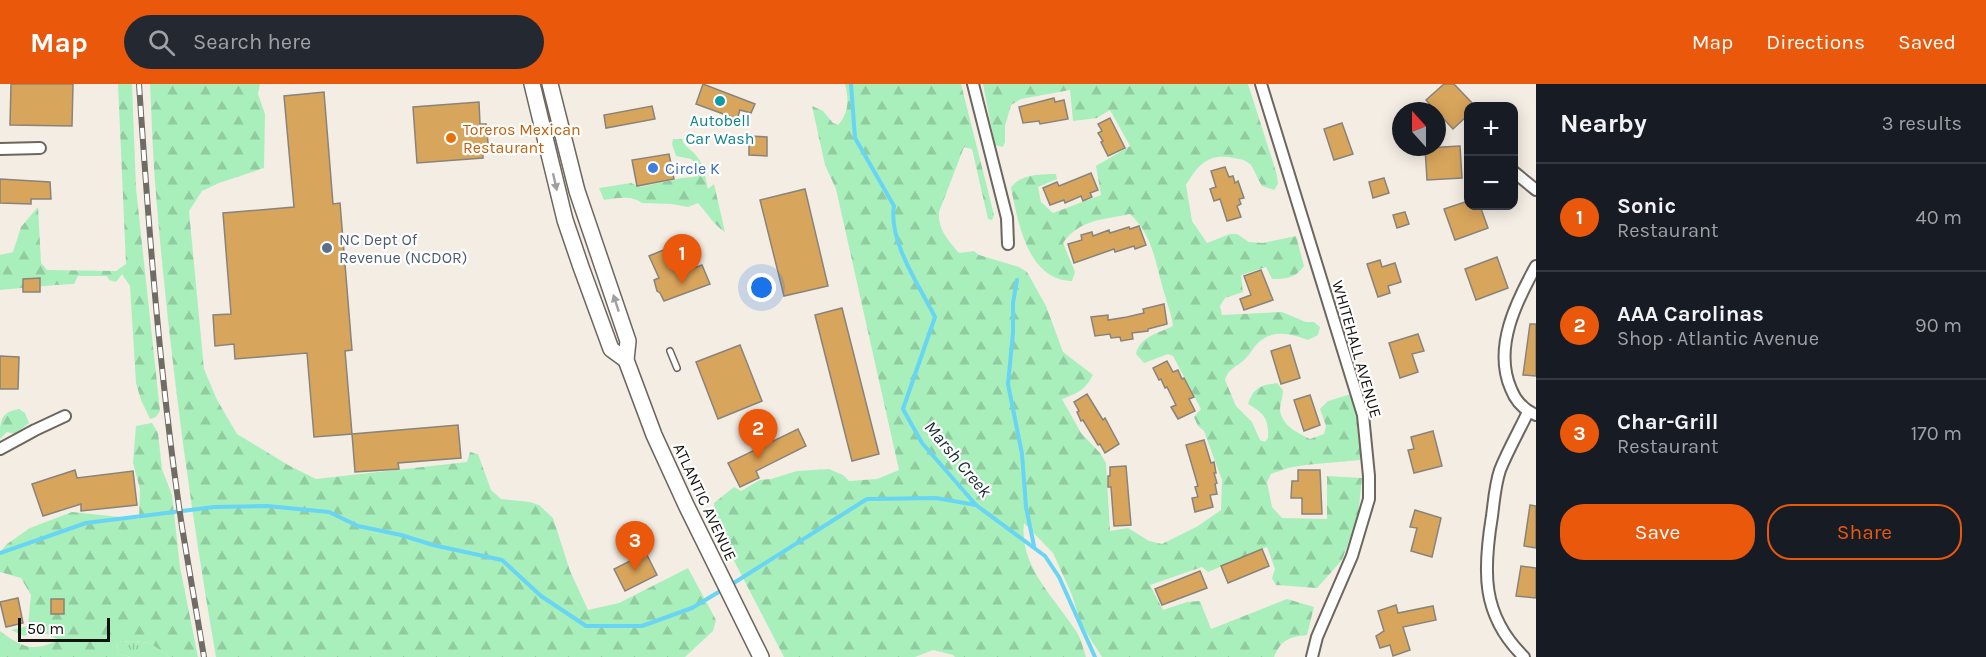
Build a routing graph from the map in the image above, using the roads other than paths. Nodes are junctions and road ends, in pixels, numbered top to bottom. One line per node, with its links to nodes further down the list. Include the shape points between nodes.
1 (532, 84): 12 (main road, ATLANTIC AVENUE, one-way to 12, via 574,248 611,349)
2 (550, 84): 12 (main road, ATLANTIC AVENUE, one-way to 2, via 628,341 577,191)
3 (973, 84): 9 (street, via 1007,218)
4 (1261, 84): 18 (street, WHITEHALL AVENUE, via 1363,415 1369,476 1369,499 1352,556)
5 (40, 148): 6 (street)
6 (0, 149)
7 (1518, 175): 8 (street)
8 (1536, 190)
9 (1008, 244)
10 (1536, 266): 14 (street, via 1510,323 1504,349 1510,388 1521,406)
11 (670, 351): 13 (lane)
12 (626, 360): 17 (main road, ATLANTIC AVENUE, via 674,480)
13 (677, 368)
14 (1532, 413): 19 (street, via 1500,471 1489,532 1487,572 1493,615)
15 (65, 416): 16 (street)
16 (0, 449)
17 (761, 657)
18 (1312, 657)
19 (1524, 657)

